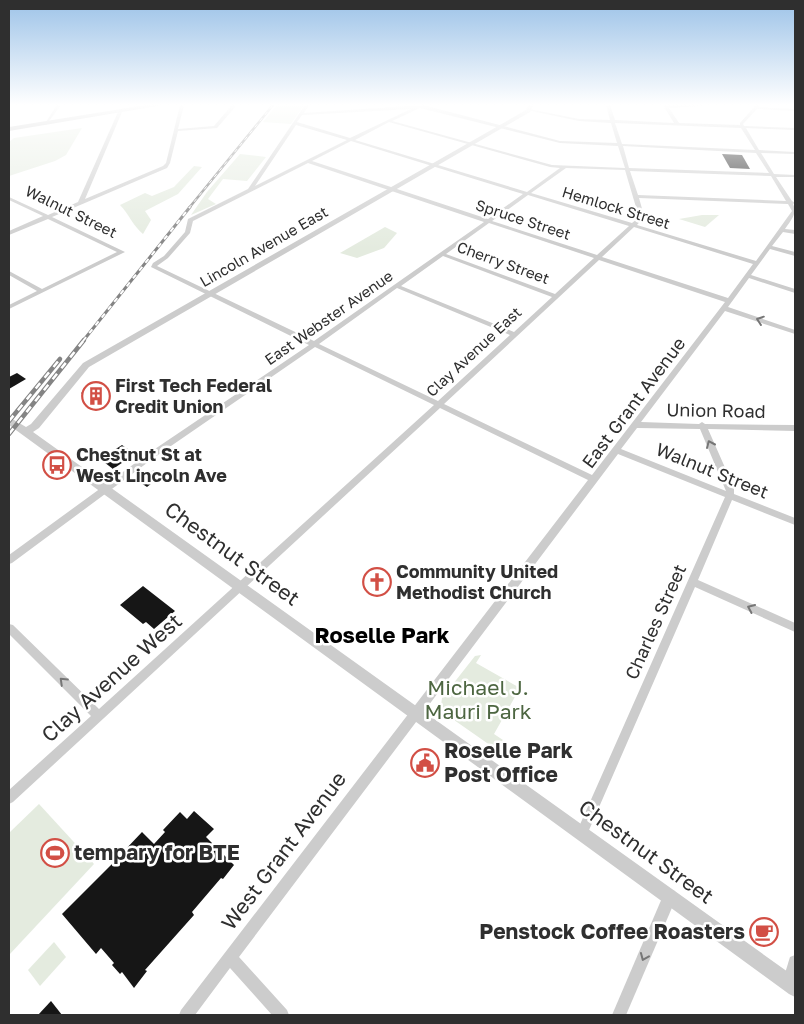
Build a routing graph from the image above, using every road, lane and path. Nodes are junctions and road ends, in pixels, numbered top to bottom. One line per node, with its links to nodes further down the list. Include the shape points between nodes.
1 (102, 153): 23 (street)
2 (171, 153): 13 (street)
3 (275, 153): 18 (street)
4 (327, 153): 10 (street)
5 (388, 153): 11 (street, Hemlock Street)
6 (456, 153): 11 (street, Lincoln Avenue East)
7 (503, 153): 12 (street, via 552,166)
8 (623, 153): 14 (street)
9 (759, 153): 15 (street)
10 (308, 162): 17 (street, Spruce Street); 18 (street)
11 (434, 166): 17 (street, Lincoln Avenue East); 19 (street, Hemlock Street)
12 (566, 166): 14 (street); 19 (street, East Webster Avenue)
13 (165, 167): 23 (street)
14 (628, 169): 15 (street); 20 (street)
15 (773, 175): 16 (street); 22 (street)
16 (795, 176)
17 (391, 190): 25 (street, Spruce Street); 40 (street, Lincoln Avenue East)
18 (249, 191): 40 (street, via 190,220 188,232 166,257 155,264 154,267)
19 (527, 194): 25 (street, East Webster Avenue); 26 (street, Hemlock Street)
20 (636, 196): 22 (street); 26 (street, via 641,216)
21 (9, 198): 24 (street, Walnut Street)
22 (793, 203): 27 (street, East Grant Avenue, via 795,211)
23 (80, 204): 24 (street)
24 (47, 217): 29 (street); 38 (street, Walnut Street, via 122,252)
25 (488, 222): 31 (street, East Webster Avenue); 33 (street, Spruce Street)
26 (632, 226): 33 (street, Clay Avenue East); 34 (street, Hemlock Street)
27 (781, 230): 28 (street); 30 (street, East Grant Avenue)
28 (795, 232)
29 (9, 233)
30 (769, 247): 32 (street); 34 (street, East Grant Avenue)
31 (442, 254): 37 (street, East Webster Avenue); 41 (street, Cherry Street)
32 (795, 254)
33 (597, 257): 41 (street, Clay Avenue East); 42 (street, Spruce Street)
34 (757, 263): 36 (street, East Grant Avenue)
35 (9, 273): 38 (street)
36 (748, 276): 39 (street); 42 (street, East Grant Avenue)
37 (397, 286): 46 (street); 47 (street, East Webster Avenue)
38 (42, 291): 43 (street)
39 (795, 291)
40 (210, 294): 47 (street); 53 (street, Lincoln Avenue East, via 86,365 35,426)
41 (555, 296): 46 (street, Clay Avenue East)
42 (730, 301): 44 (street, East Grant Avenue)
43 (9, 307)
44 (724, 308): 45 (street, one-way to 44); 50 (street, East Grant Avenue)
45 (795, 332)
46 (514, 334): 48 (street, Clay Avenue East)
47 (315, 344): 48 (street); 56 (street, East Webster Avenue)
48 (439, 404): 55 (street); 61 (street, Clay Avenue East)
49 (9, 420): 53 (street, Chestnut Street)
50 (635, 425): 51 (street, Union Road); 54 (street, East Grant Avenue)
51 (702, 425): 52 (street, Union Road); 57 (street, one-way to 51, via 730,488)
52 (795, 428)
53 (26, 432): 56 (street, Chestnut Street)
54 (616, 450): 55 (street, East Grant Avenue); 57 (street, Walnut Street)
55 (594, 479): 64 (street, East Grant Avenue)
56 (106, 490): 59 (street, East Webster Avenue); 61 (street, Chestnut Street)
57 (730, 496): 58 (street, Walnut Street); 60 (street, Charles Street)
58 (795, 522)
59 (9, 560)
60 (694, 582): 63 (street, one-way to 60); 67 (street, Charles Street)
61 (242, 587): 64 (street, Chestnut Street); 65 (street, Clay Avenue West)
62 (9, 628): 65 (street, one-way to 62)
63 (795, 628)
64 (416, 713): 67 (street, Chestnut Street); 69 (street, West Grant Avenue)
65 (98, 715): 66 (street, Clay Avenue West)
66 (9, 798)
67 (582, 832): 68 (street, Chestnut Street)
68 (670, 896): 71 (street, Chestnut Street); 74 (street, one-way to 74)
69 (230, 958): 72 (street, West Grant Avenue); 73 (street)
70 (795, 962): 71 (street)
71 (792, 985)
72 (186, 1015)
73 (282, 1015)
74 (619, 1015)

